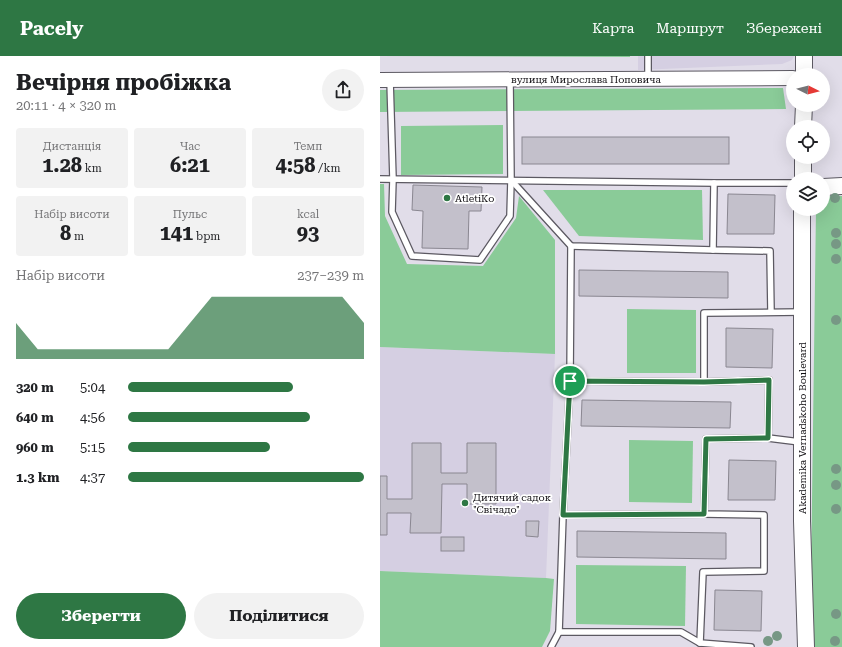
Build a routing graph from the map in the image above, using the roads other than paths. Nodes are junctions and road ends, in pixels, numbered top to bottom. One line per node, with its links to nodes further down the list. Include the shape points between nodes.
1 (648, 56): 5 (lane)
2 (804, 56): 3 (main road)
3 (804, 68)
4 (786, 78): 5 (street, вулиця Мирослава Поповича)
5 (648, 79): 7 (street, вулиця Мирослава Поповича)
6 (385, 80): 7 (street, вулиця Мирослава Поповича); 9 (lane)
7 (510, 80): 10 (lane)
8 (380, 179): 9 (lane)
9 (393, 179): 10 (lane); 10 (lane, via 392,212 412,256 480,260 510,216)
10 (512, 180): 11 (lane); 16 (lane)
11 (714, 183): 12 (lane); 17 (lane)
12 (786, 183)
13 (842, 186): 14 (main road)
14 (830, 187)
15 (802, 216): 19 (main road, Akademika Vernadskoho Boulevard)
16 (571, 246): 17 (lane); 20 (lane)
17 (713, 250): 18 (lane, via 770,251)
18 (771, 312): 19 (lane); 21 (lane, via 704,313)
19 (802, 312): 23 (main road, Akademika Vernadskoho Boulevard)
20 (570, 381): 21 (lane); 25 (lane)
21 (704, 382): 22 (lane, via 769,380)
22 (768, 438): 23 (lane); 24 (lane, via 706,439)
23 (802, 442): 31 (main road, Akademika Vernadskoho Boulevard)
24 (704, 514): 25 (lane); 27 (lane, via 764,515 764,571 703,572)
25 (563, 515): 26 (lane)
26 (559, 632): 27 (lane, via 681,632); 28 (lane)
27 (700, 643): 29 (lane)
28 (551, 647)
29 (735, 647): 30 (lane)
30 (751, 647)
31 (806, 647)

